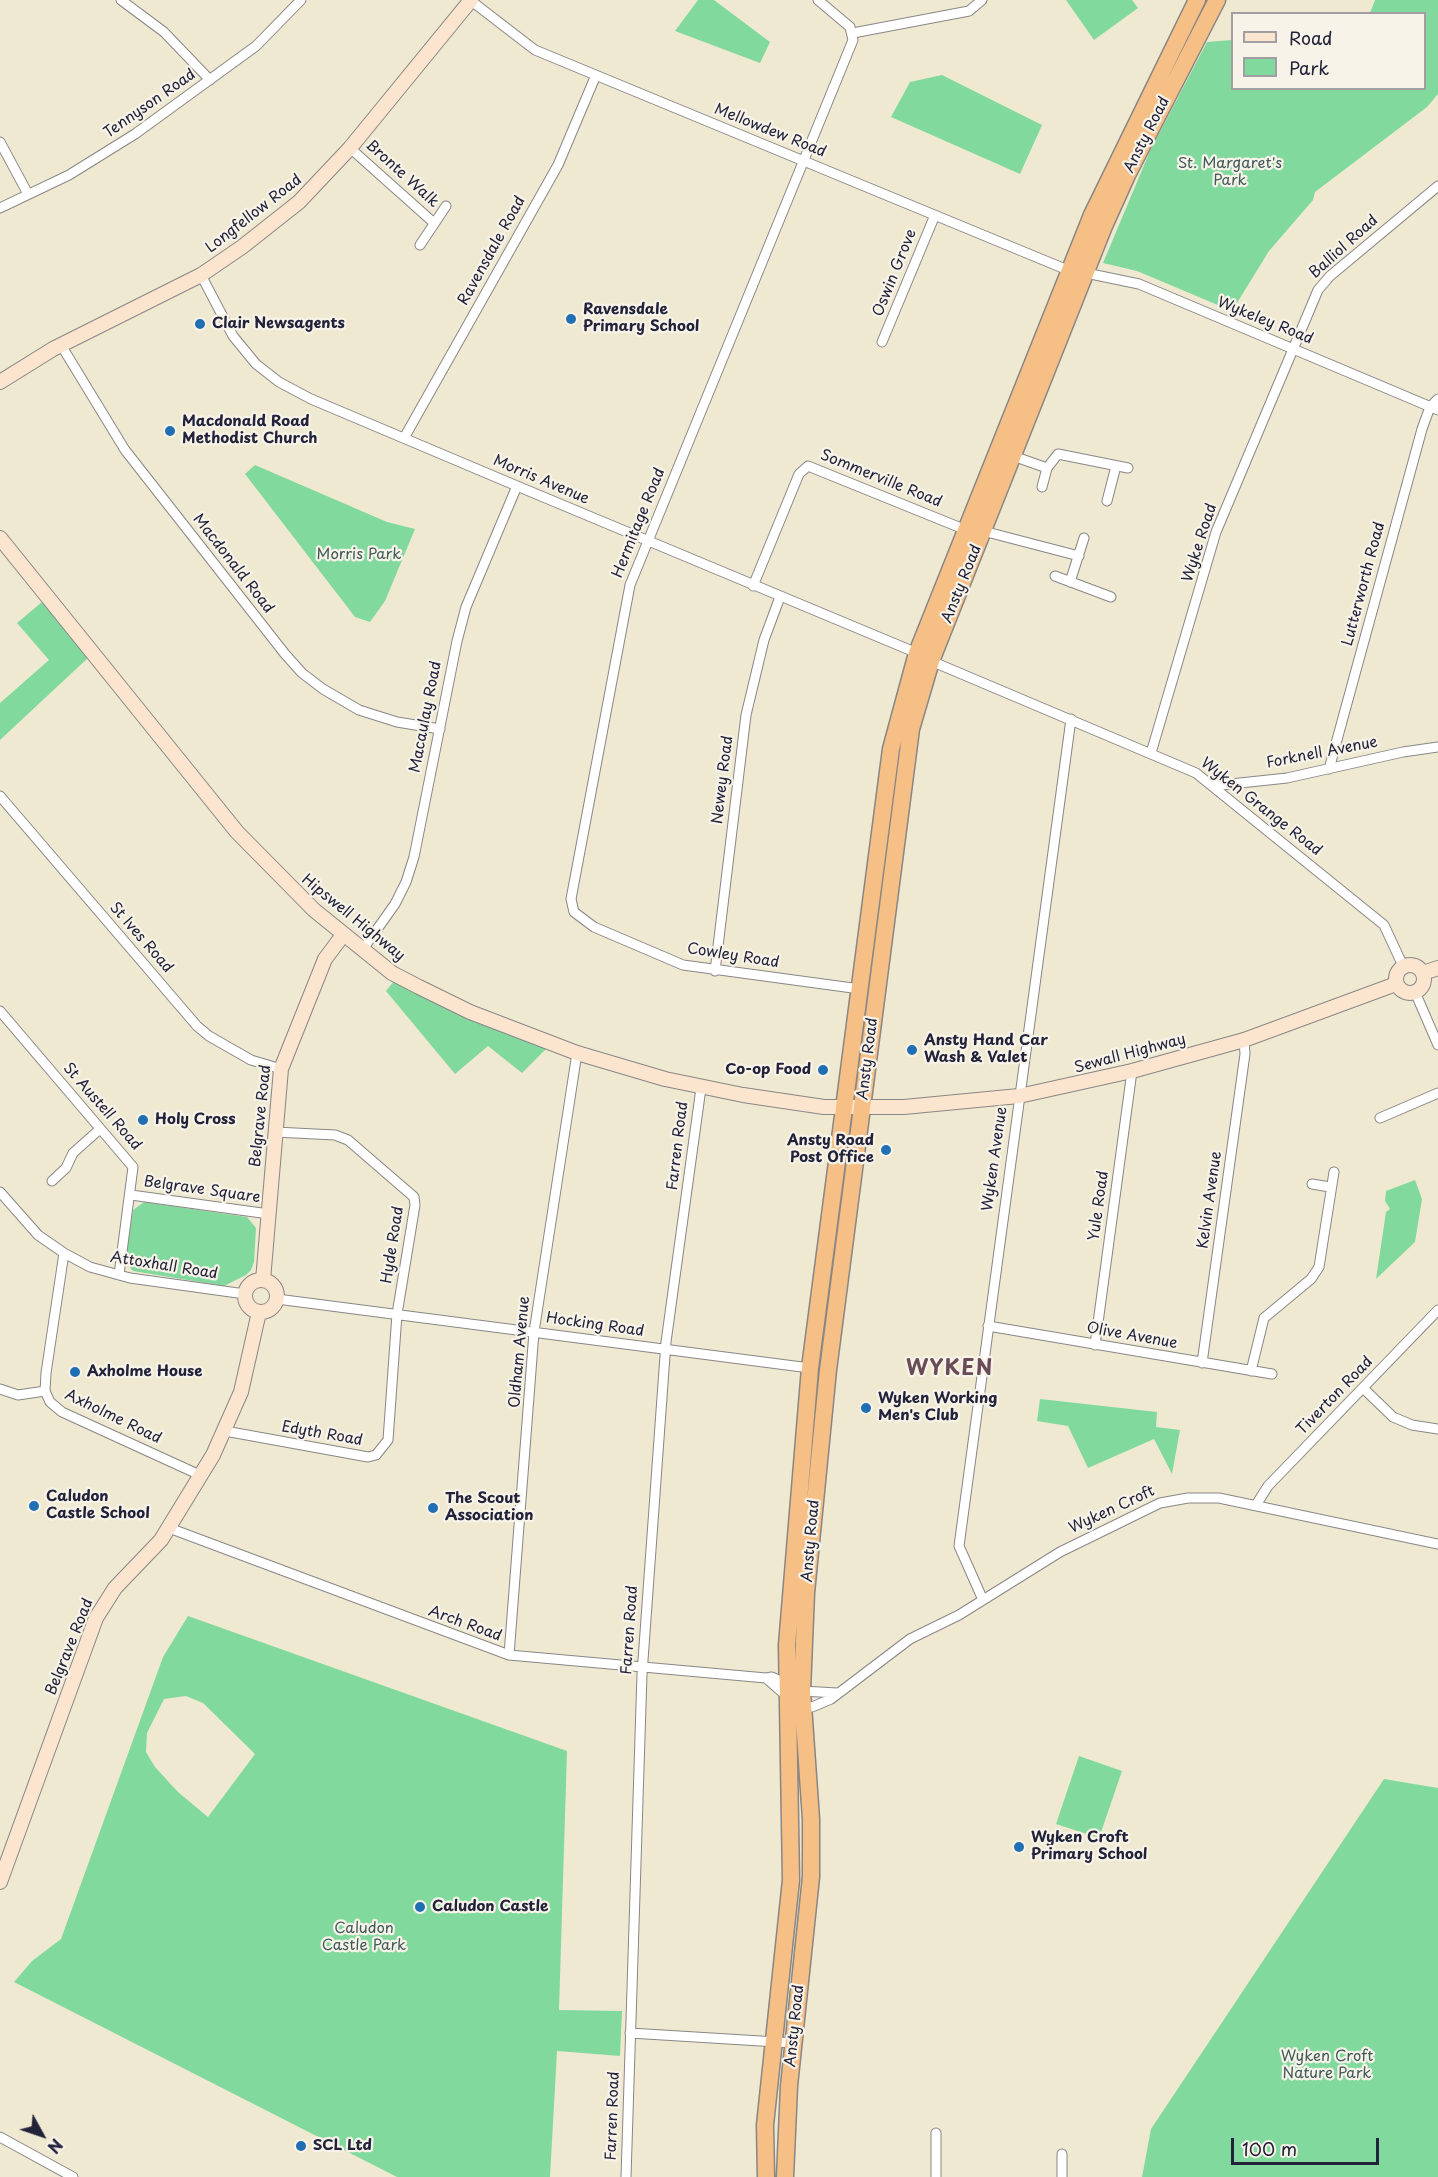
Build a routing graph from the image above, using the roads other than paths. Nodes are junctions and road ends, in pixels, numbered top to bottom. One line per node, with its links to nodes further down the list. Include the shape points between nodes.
1 (120, 0): 12 (street, via 164,32)
2 (301, 0): 12 (street, Tennyson Road, via 256,46)
3 (470, 0): 11 (street, Mellowdew Road, via 535,50); 14 (street, Longfellow Road)
4 (818, 0): 10 (street)
5 (982, 0): 10 (street, via 969,11)
6 (1197, 0): 9 (highway, Ansty Road)
7 (1204, 0): 9 (street)
8 (1217, 0): 23 (highway, Ansty Road)
9 (1184, 30): 23 (highway, Ansty Road, via 1092,215)
10 (853, 33): 15 (street, Hermitage Road)
11 (596, 75): 15 (street, Mellowdew Road); 31 (street, Ravensdale Road, via 558,165)
12 (210, 80): 17 (street, Tennyson Road, via 110,151)
13 (0, 142): 17 (street)
14 (350, 148): 21 (street, Bronte Walk); 24 (street, Longfellow Road, via 298,202)
15 (804, 161): 20 (street, Mellowdew Road); 43 (street, Hermitage Road)
16 (1438, 186): 27 (street, Balliol Road, via 1325,281)
17 (28, 194): 19 (street, Tennyson Road)
18 (446, 206): 21 (street, Bronte Walk)
19 (0, 208)
20 (935, 215): 23 (street, Mellowdew Road); 25 (street, Oswin Grove)
21 (434, 223): 22 (street, Bronte Walk)
22 (420, 245)
23 (1078, 272): 27 (street, Wykeley Road, via 1133,282); 32 (highway, Ansty Road); 39 (highway, Ansty Road)
24 (201, 275): 26 (street, Longfellow Road); 31 (street, Morris Avenue, via 232,336 256,364 311,399)
25 (882, 342)
26 (61, 345): 28 (street, Longfellow Road); 52 (street, Macdonald Road, via 125,450 302,673 359,710 397,722)
27 (1293, 348): 30 (street, Wykeley Road); 54 (street, Wyke Road, via 1216,532)
28 (0, 382)
29 (1438, 399): 30 (street)
30 (1434, 409): 55 (street, Lutterworth Road)
31 (404, 438): 36 (street, Morris Avenue)
32 (1013, 456): 34 (street); 40 (highway, Ansty Road)
33 (1116, 466): 34 (street, via 1058,453); 35 (street); 38 (street)
34 (1047, 468): 37 (street)
35 (1128, 468)
36 (517, 486): 43 (street, Morris Avenue); 52 (street, Macaulay Road, via 466,607)
37 (1042, 487)
38 (1107, 501)
39 (966, 530): 47 (street, Sommerville Road, via 808,466 799,474); 50 (highway, Ansty Road)
40 (983, 531): 44 (street); 50 (highway, Ansty Road)
41 (0, 538): 59 (street, Hipswell Highway, via 237,832 286,884)
42 (1084, 538): 44 (street)
43 (647, 540): 47 (street, Morris Avenue); 58 (street, Hermitage Road, via 630,585 624,615 571,899)
44 (1079, 556): 46 (street)
45 (1055, 576): 46 (street)
46 (1070, 582): 49 (street)
47 (753, 586): 48 (street, Morris Avenue)
48 (780, 597): 50 (street, Morris Avenue); 63 (street, Newey Road, via 764,640 746,715)
49 (1111, 597)
50 (924, 657): 51 (street, Wyken Grange Road); 66 (highway, Ansty Road, via 891,749); 77 (highway, Ansty Road)
51 (1071, 719): 54 (street, Wyken Grange Road); 76 (street, Wyken Avenue)
52 (440, 729): 60 (street, Macaulay Road, via 406,882)
53 (1438, 747): 55 (street, Forknell Avenue)
54 (1151, 753): 56 (street, Wyken Grange Road, via 1191,770)
55 (1329, 769): 56 (street, Forknell Avenue)
56 (1212, 786): 61 (street, Wyken Grange Road, via 1384,925)
57 (0, 796): 72 (street, St Ives Road, via 197,1026 251,1060)
58 (576, 914): 63 (street, Cowley Road, via 594,927 679,964)
59 (344, 935): 60 (street, Hipswell Highway); 72 (street, Belgrave Road, via 325,959)
60 (363, 950): 71 (street, Hipswell Highway, via 392,973 452,1005)
61 (1403, 966): 64 (street, via 1414,966); 65 (street)
62 (1438, 968): 64 (street)
63 (715, 971): 66 (street, Cowley Road)
64 (1423, 973): 67 (street, via 1423,983)
65 (1396, 984): 67 (street, via 1406,992); 69 (street, Sewall Highway)
66 (860, 989): 77 (highway, Ansty Road)
67 (1415, 992): 70 (street)
68 (0, 1011): 79 (street, St Austell Road)
69 (1244, 1040): 73 (street, Sewall Highway); 100 (street, Kelvin Avenue)
70 (1438, 1045)
71 (577, 1053): 74 (street, Hipswell Highway); 97 (street, Oldham Avenue)
72 (281, 1069): 80 (street, Belgrave Road)
73 (1132, 1071): 76 (street, Sewall Highway); 98 (street, Yule Road)
74 (701, 1088): 77 (street, Hipswell Highway); 99 (street, Farren Road)
75 (1438, 1093): 78 (street)
76 (1019, 1096): 77 (street, Sewall Highway); 96 (street, Wyken Avenue)
77 (854, 1109): 101 (highway, Ansty Road); 102 (highway, Ansty Road)
78 (1380, 1118)
79 (100, 1129): 82 (street, via 73,1153 66,1168); 86 (street, St Austell Road, via 133,1167)
80 (275, 1132): 87 (street, Belgrave Road); 95 (street, Hyde Road, via 335,1135 348,1140 414,1197)
81 (1334, 1172): 84 (street)
82 (52, 1181)
83 (1312, 1184): 84 (street)
84 (1330, 1187): 103 (street, via 1319,1267 1308,1282 1264,1318)
85 (0, 1192): 88 (street, Attoxhall Road, via 32,1229)
86 (131, 1195): 87 (street, Belgrave Square); 89 (street, St Austell Road)
87 (269, 1214): 90 (street, Belgrave Road)
88 (64, 1253): 89 (street, Attoxhall Road, via 90,1267); 107 (street, Axholme Road)
89 (119, 1275): 91 (street, Attoxhall Road)
90 (263, 1280): 91 (street, via 254,1282); 92 (street, via 273,1286)
91 (245, 1294): 94 (street, via 249,1306)
92 (277, 1299): 94 (street, via 269,1310); 95 (street, Hocking Road)
93 (1438, 1310): 105 (street, Tiverton Road)
94 (259, 1312): 109 (street, Belgrave Road, via 245,1381)
95 (397, 1314): 97 (street, Hocking Road); 109 (street, Edyth Road, via 388,1440 376,1455 368,1457)
96 (987, 1326): 98 (street, Olive Avenue); 114 (street, Wyken Avenue, via 959,1546)
97 (534, 1332): 99 (street, Hocking Road); 115 (street, Oldham Avenue)
98 (1095, 1345): 100 (street, Olive Avenue)
99 (665, 1350): 101 (street, Hocking Road); 116 (street, Farren Road)
100 (1202, 1363): 103 (street, Olive Avenue)
101 (806, 1367): 102 (highway); 119 (highway, Ansty Road, via 787,1645)
102 (828, 1370): 119 (highway, Ansty Road)
103 (1251, 1371): 104 (street, Olive Avenue)
104 (1272, 1374)
105 (1363, 1388): 108 (street, via 1394,1417); 111 (street, Tiverton Road, via 1268,1486)
106 (0, 1389): 107 (street, via 18,1395)
107 (45, 1390): 110 (street, Axholme Road, via 50,1402 62,1412)
108 (1438, 1429)
109 (225, 1431): 110 (street, Belgrave Road)
110 (202, 1476): 112 (street, Belgrave Road)
111 (1256, 1505): 113 (street, Wyken Croft); 114 (street, Wyken Croft, via 1202,1497 1160,1503 1060,1552)
112 (169, 1528): 115 (street, Arch Road); 120 (street, Belgrave Road, via 115,1588 96,1618)
113 (1438, 1544)
114 (983, 1600): 118 (street, Wyken Croft, via 905,1642)
115 (509, 1655): 116 (street, Arch Road)
116 (642, 1667): 117 (street, Arch Road); 121 (street, Farren Road)
117 (766, 1678): 119 (street); 119 (street, via 772,1677)
118 (837, 1693): 119 (street); 119 (street, Wyken Croft, via 816,1706)
119 (795, 1694): 122 (highway, Ansty Road, via 791,1862); 123 (highway, Ansty Road, via 811,1819 811,1856)
120 (0, 1881)
121 (630, 2033): 122 (street); 128 (street, Farren Road)
122 (773, 2042): 123 (street); 129 (highway, Ansty Road, via 765,2125)
123 (793, 2043): 130 (highway, Ansty Road)
124 (936, 2133): 131 (street)
125 (0, 2137): 127 (street)
126 (1062, 2154): 132 (street)
127 (74, 2177)
128 (626, 2177)
129 (766, 2177)
130 (785, 2177)
131 (936, 2177)
132 (1062, 2177)

